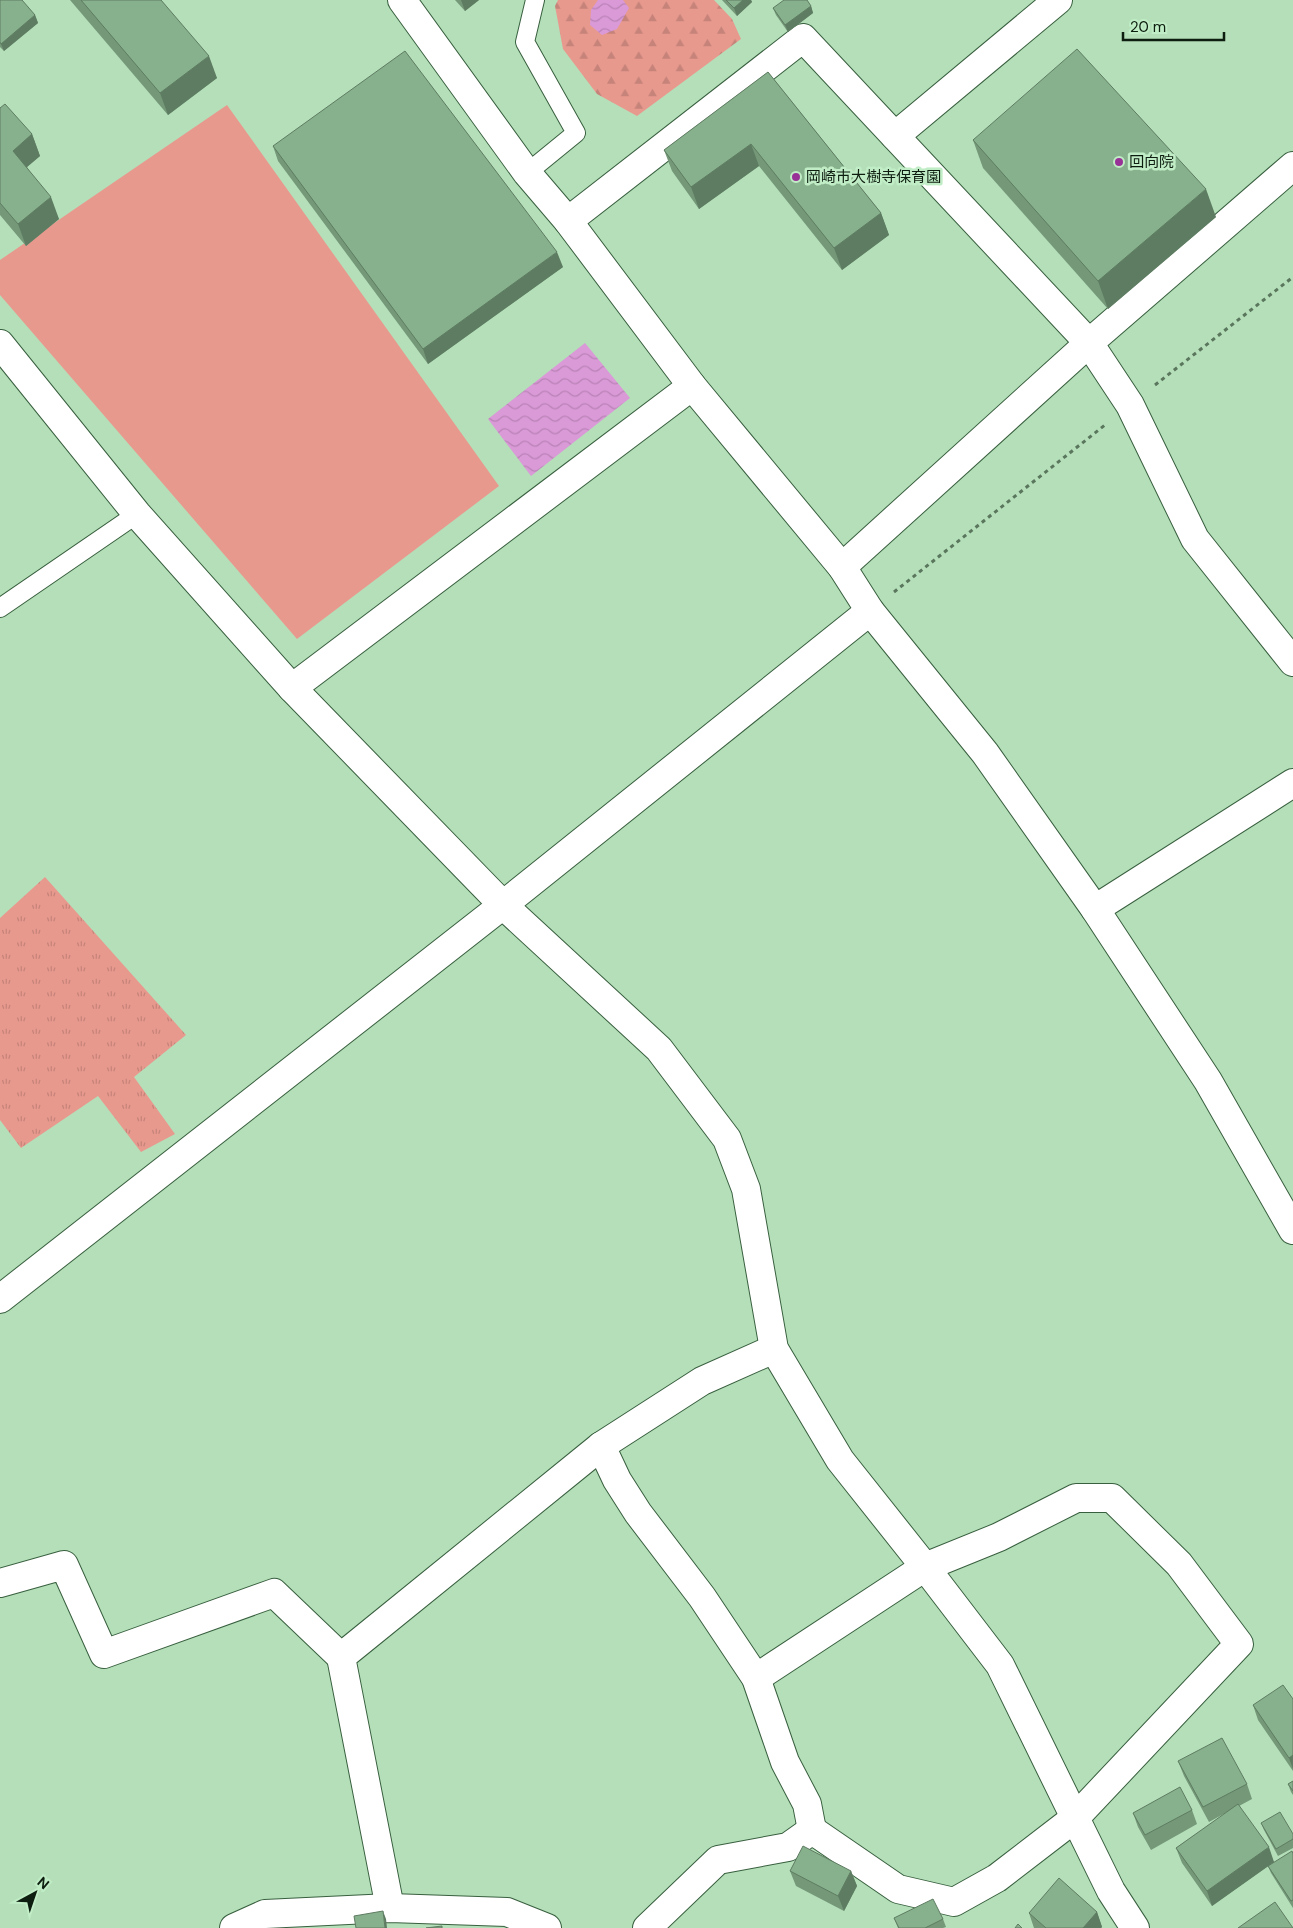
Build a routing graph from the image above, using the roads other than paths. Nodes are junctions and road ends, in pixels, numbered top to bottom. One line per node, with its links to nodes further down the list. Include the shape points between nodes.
1 (402, 0): 6 (street)
2 (535, 0): 6 (lane, via 525,42 576,133)
3 (1058, 0): 4 (street)
4 (895, 136): 7 (street, via 803,38); 8 (street)
5 (1293, 166): 8 (street)
6 (528, 173): 7 (street)
7 (568, 221): 10 (street)
8 (1089, 343): 12 (street); 15 (street, via 1130,405 1195,539)
9 (0, 344): 11 (street)
10 (692, 386): 12 (street); 16 (street)
11 (137, 514): 13 (lane); 16 (street)
12 (842, 567): 14 (street)
13 (0, 608)
14 (870, 611): 18 (street); 19 (street, via 985,753)
15 (1293, 662)
16 (292, 688): 18 (street)
17 (1293, 783): 19 (street)
18 (504, 905): 21 (street); 22 (street, via 659,1049 727,1138 746,1189)
19 (1095, 909): 20 (street, via 1208,1081)
20 (1293, 1230)
21 (0, 1298)
22 (774, 1349): 23 (street, via 702,1381); 24 (street, via 840,1460)
23 (601, 1446): 26 (street); 27 (street, via 616,1480 638,1513 702,1597)
24 (925, 1567): 27 (street); 28 (street, via 1000,1665); 28 (street, via 999,1537 1076,1498 1112,1498 1179,1564 1239,1644)
25 (0, 1583): 26 (street, via 64,1565 104,1654 274,1593)
26 (341, 1657): 30 (street)
27 (756, 1678): 29 (street, via 785,1762 807,1804)
28 (1075, 1818): 29 (street, via 997,1878 954,1902 898,1889); 34 (street, via 1111,1890)
29 (812, 1830): 33 (street, via 788,1847 718,1860)
30 (390, 1908): 31 (street, via 265,1914); 32 (street, via 507,1912)
31 (234, 1928)
32 (547, 1928)
33 (647, 1928)
34 (1135, 1928)

